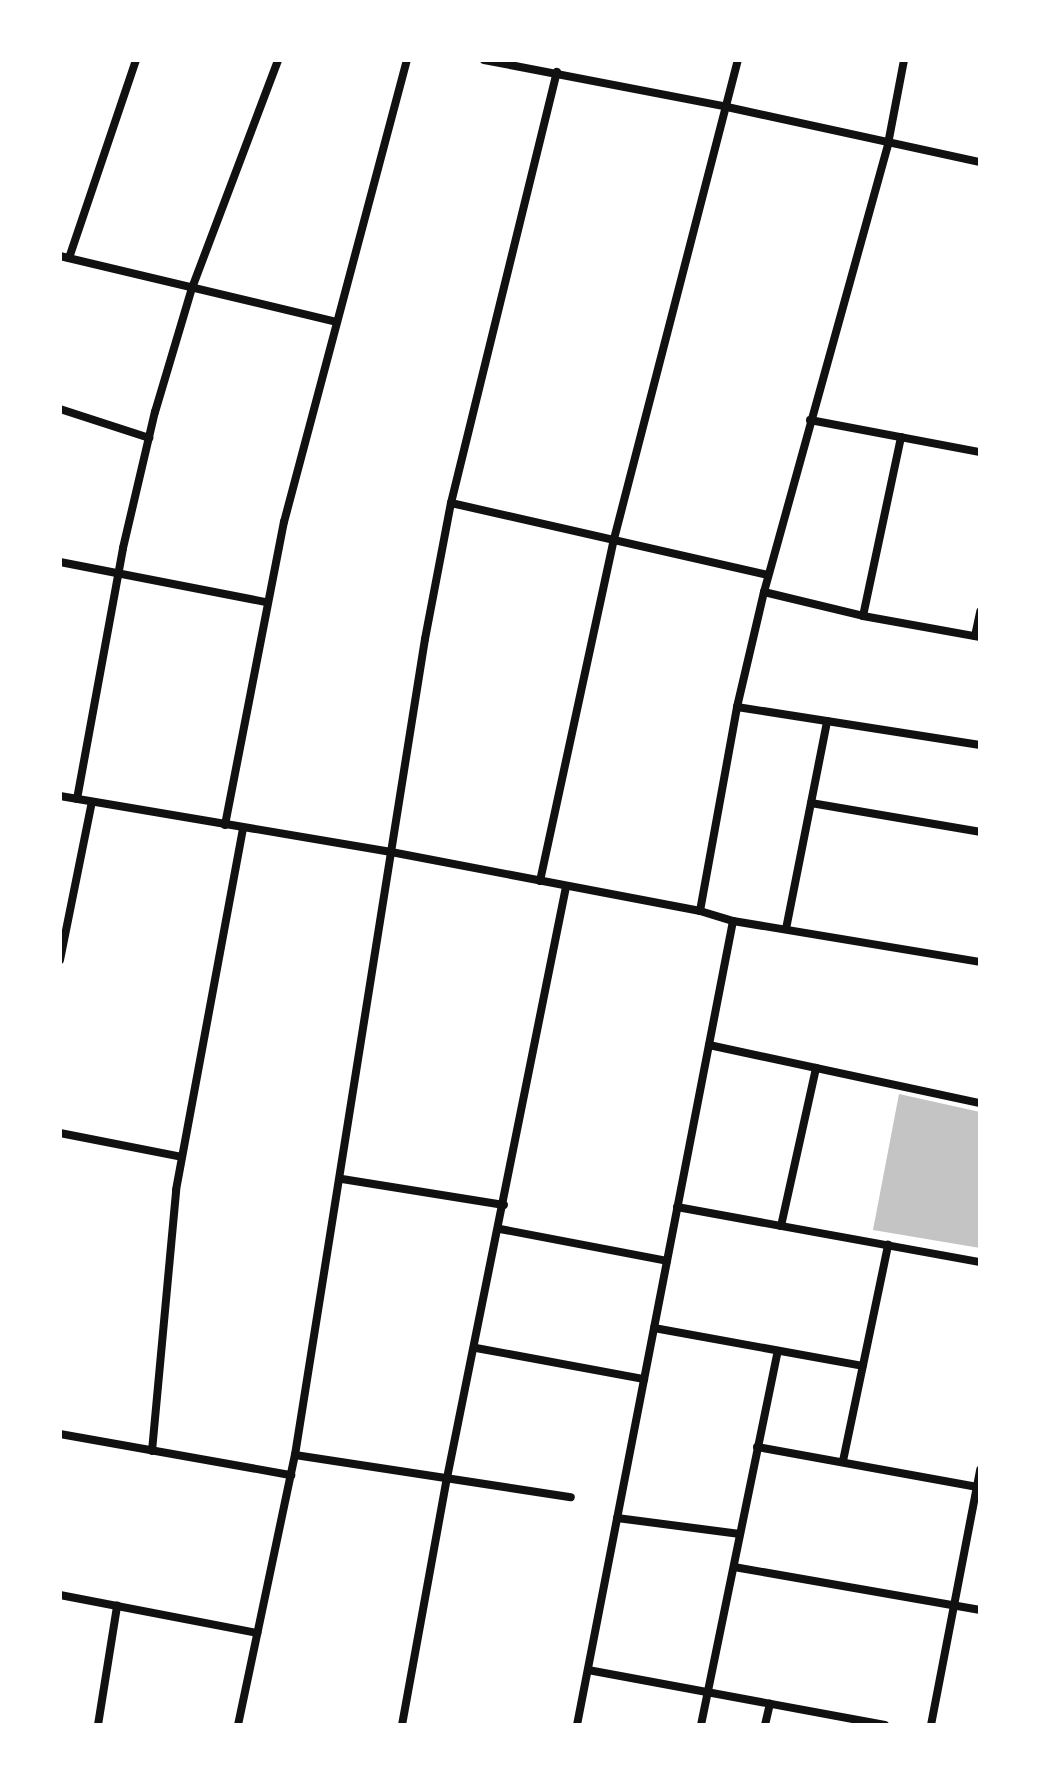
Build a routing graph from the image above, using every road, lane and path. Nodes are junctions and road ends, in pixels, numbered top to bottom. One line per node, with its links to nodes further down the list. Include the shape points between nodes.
1 (136, 60): 12 (street)
2 (278, 60): 13 (street)
3 (407, 60): 14 (street)
4 (484, 60): 7 (street)
5 (738, 60): 9 (street)
6 (904, 60): 10 (street)
7 (534, 64): 8 (street)
8 (557, 72): 9 (street); 20 (street)
9 (727, 107): 10 (street); 21 (street)
10 (888, 144): 11 (street); 16 (street)
11 (980, 162)
12 (64, 257): 13 (street)
13 (192, 288): 14 (street); 18 (street)
14 (336, 322): 26 (street)
15 (60, 409): 18 (street)
16 (810, 420): 17 (street); 24 (street)
17 (901, 437): 19 (street); 28 (street)
18 (149, 438): 23 (street)
19 (980, 452)
20 (451, 503): 21 (street); 40 (street)
21 (614, 539): 24 (street); 41 (street)
22 (60, 562): 23 (street)
23 (118, 575): 26 (street); 34 (street)
24 (768, 575): 25 (street)
25 (764, 592): 28 (street); 30 (street)
26 (266, 602): 37 (street)
27 (980, 612): 29 (street)
28 (863, 616): 29 (street)
29 (977, 637)
30 (737, 707): 31 (street); 43 (street)
31 (827, 721): 32 (street); 36 (street)
32 (980, 745)
33 (60, 796): 34 (street)
34 (77, 799): 35 (street)
35 (92, 802): 37 (street); 46 (street)
36 (811, 803): 39 (street); 45 (street)
37 (225, 825): 38 (street)
38 (243, 829): 40 (street); 52 (street)
39 (980, 832)
40 (391, 852): 41 (street); 53 (street)
41 (540, 881): 42 (street)
42 (566, 887): 43 (street); 54 (street)
43 (700, 911): 44 (street)
44 (733, 921): 45 (street); 48 (street)
45 (786, 929): 47 (street)
46 (60, 960)
47 (980, 962)
48 (709, 1045): 49 (street); 55 (street)
49 (816, 1068): 50 (street); 56 (street)
50 (980, 1103)
51 (60, 1133): 52 (street)
52 (182, 1157): 68 (street)
53 (342, 1179): 54 (street); 69 (street)
54 (504, 1205): 57 (street)
55 (677, 1207): 56 (street); 59 (street)
56 (781, 1226): 58 (street)
57 (500, 1229): 59 (street); 62 (street)
58 (888, 1245): 60 (street); 64 (street)
59 (667, 1261): 61 (street)
60 (980, 1262)
61 (654, 1328): 63 (street); 65 (street)
62 (476, 1348): 65 (street); 73 (street)
63 (778, 1351): 64 (street); 67 (street)
64 (863, 1366): 70 (street)
65 (644, 1379): 76 (street)
66 (60, 1434): 68 (street)
67 (757, 1447): 70 (street); 77 (street)
68 (152, 1451): 72 (street)
69 (295, 1455): 72 (street); 73 (street)
70 (843, 1461): 74 (street)
71 (980, 1470): 74 (street)
72 (291, 1475): 83 (street)
73 (447, 1478): 75 (street); 89 (street)
74 (977, 1487): 80 (street)
75 (571, 1497)
76 (617, 1518): 77 (street); 84 (street)
77 (740, 1534): 78 (street)
78 (734, 1567): 80 (street); 85 (street)
79 (60, 1595): 81 (street)
80 (954, 1605): 82 (street); 94 (street)
81 (117, 1606): 83 (street); 87 (street)
82 (980, 1610)
83 (257, 1633): 88 (street)
84 (588, 1670): 85 (street); 90 (street)
85 (707, 1692): 86 (street); 91 (street)
86 (770, 1704): 92 (street); 93 (street)
87 (98, 1725)
88 (238, 1725)
89 (402, 1725)
90 (577, 1725)
91 (701, 1725)
92 (765, 1725)
93 (885, 1725)
94 (931, 1725)

